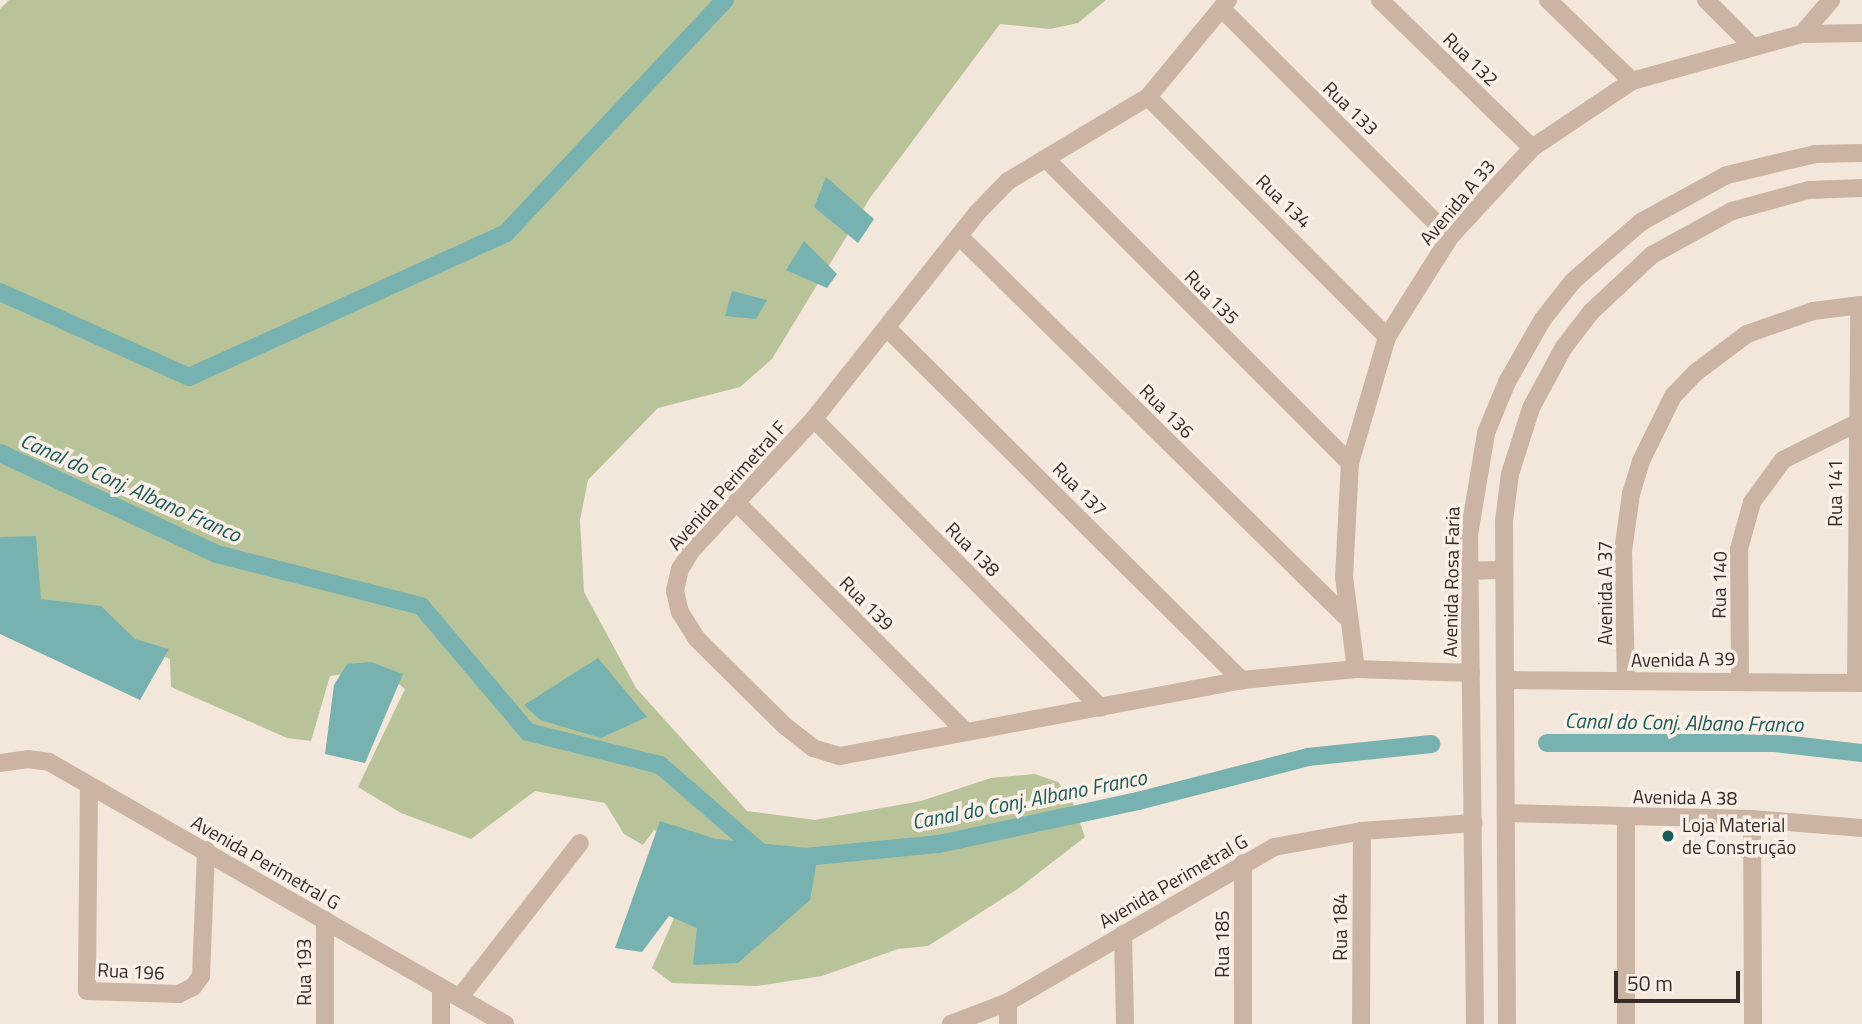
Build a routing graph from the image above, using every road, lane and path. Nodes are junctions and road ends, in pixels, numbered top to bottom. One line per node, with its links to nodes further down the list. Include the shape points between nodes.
1 (1380, 0): 11 (street, Rua 132)
2 (1548, 0): 9 (street)
3 (1706, 0): 8 (street)
4 (1831, 0): 7 (street)
5 (1225, 4): 10 (street, Avenida Perimetral F); 16 (street, Rua 133)
6 (1862, 33): 7 (street, Avenida A 33)
7 (1802, 34): 8 (street, Avenida A 33)
8 (1751, 45): 9 (street, Avenida A 33)
9 (1632, 81): 11 (street, Avenida A 33)
10 (1148, 97): 13 (street, Avenida Perimetral F); 19 (street, Rua 134)
11 (1532, 148): 16 (street, Avenida A 33)
12 (1862, 153): 25 (street, Avenida Rosa Faria, via 1815,154 1727,175 1641,222 1573,282 1537,330 1486,433 1476,474)
13 (1046, 159): 15 (street, Avenida Perimetral F, via 1008,181); 22 (street, Rua 135)
14 (1862, 188): 24 (street, via 1809,190 1732,211 1652,255 1591,312 1548,374 1520,437 1510,474)
15 (959, 236): 18 (street, Avenida Perimetral F); 26 (street, Rua 136)
16 (1450, 237): 19 (street, Avenida A 33)
17 (1860, 305): 21 (street, Rua 141); 32 (street, Avenida A 37, via 1800,315 1747,334 1695,373 1673,396 1641,461 1631,494 1623,551)
18 (888, 329): 20 (street, Avenida Perimetral F); 30 (street, Rua 137)
19 (1387, 337): 22 (street, Avenida A 33)
20 (814, 419): 23 (street, Avenida Perimetral F); 34 (street, Rua 138)
21 (1857, 424): 29 (street, Rua 140, via 1783,460 1752,502 1739,549); 33 (street, Rua 141)
22 (1350, 463): 26 (street, Avenida A 33)
23 (738, 504): 35 (street, Rua 139); 35 (street, Avenida Perimetral F, via 680,569 675,591 680,612 696,638 813,748 840,756)
24 (1503, 570): 25 (street); 31 (street)
25 (1469, 571): 28 (street, Avenida Rosa Faria)
26 (1346, 617): 27 (street, Avenida A 33)
27 (1356, 669): 28 (street, Avenida Perimetral F); 30 (street, Avenida Perimetral F)
28 (1471, 673): 41 (street, Avenida Rosa Faria)
29 (1740, 679): 32 (street, Avenida A 39); 33 (street, Avenida A 39)
30 (1242, 680): 34 (street, Avenida Perimetral F)
31 (1504, 680): 32 (street, Avenida A 39); 38 (street)
32 (1626, 681)
33 (1859, 682)
34 (1101, 708): 35 (street, Avenida Perimetral F)
35 (966, 732)
36 (0, 763): 37 (street, Avenida Perimetral G, via 49,762)
37 (89, 786): 45 (street, Avenida Perimetral G); 45 (street, Rua 196, via 87,991 179,994 193,987 201,976)
38 (1507, 813): 39 (street, Avenida A 38); 61 (street)
39 (1626, 817): 40 (street, Avenida A 38); 62 (street)
40 (1752, 819): 42 (street, Avenida A 38); 63 (street)
41 (1475, 824): 43 (street, Avenida Perimetral G); 60 (street, Avenida Rosa Faria)
42 (1862, 828)
43 (1362, 831): 46 (street, Avenida Perimetral G, via 1274,847); 59 (street, Rua 184)
44 (580, 843): 50 (street)
45 (206, 850): 47 (street, Avenida Perimetral G)
46 (1243, 863): 48 (street, Avenida Perimetral G); 58 (street, Rua 185)
47 (325, 920): 49 (street, Avenida Perimetral G); 52 (street, Rua 193)
48 (1123, 933): 51 (street, Avenida Perimetral G); 57 (street)
49 (441, 988): 50 (street, Avenida Perimetral G); 53 (street)
50 (460, 996): 54 (street, Avenida Perimetral G)
51 (1008, 1002): 55 (street, Avenida Perimetral G); 56 (street)
52 (325, 1024)
53 (441, 1024)
54 (505, 1024)
55 (951, 1024)
56 (1009, 1024)
57 (1125, 1024)
58 (1243, 1024)
59 (1361, 1024)
60 (1475, 1024)
61 (1507, 1024)
62 (1626, 1024)
63 (1753, 1024)

